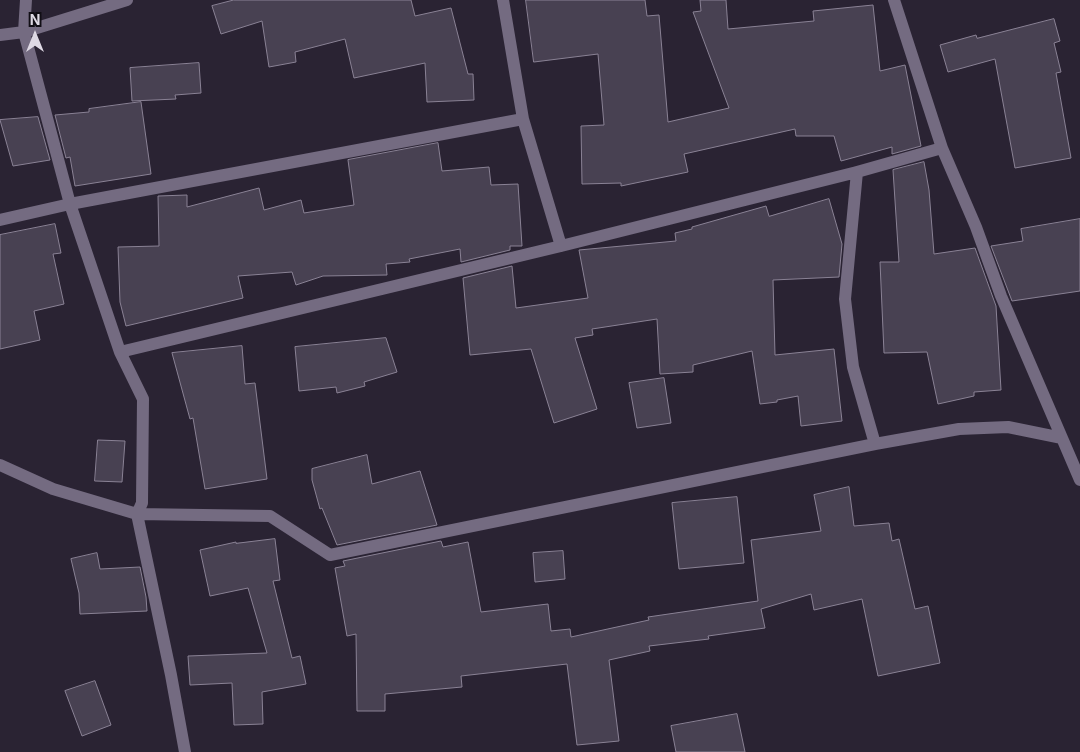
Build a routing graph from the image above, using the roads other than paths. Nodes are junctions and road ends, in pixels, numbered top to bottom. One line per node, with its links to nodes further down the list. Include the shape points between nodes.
1 (26, 0): 5 (street)
2 (126, 0): 5 (street)
3 (504, 0): 7 (street)
4 (894, 0): 8 (street)
5 (24, 32): 6 (street); 10 (street)
6 (0, 35)
7 (523, 119): 10 (street); 12 (street)
8 (942, 148): 9 (street); 14 (street)
9 (857, 172): 12 (street); 15 (street, via 845,299 853,367)
10 (70, 204): 11 (street); 13 (street)
11 (0, 220)
12 (560, 246): 13 (street)
13 (120, 352): 18 (street, via 143,399 142,503)
14 (1062, 438): 15 (street, via 1008,427 959,428); 17 (street)
15 (874, 444): 18 (street, via 330,554 270,516)
16 (0, 465): 18 (street, via 52,488)
17 (1080, 480)
18 (137, 514): 19 (street)
19 (185, 752)

